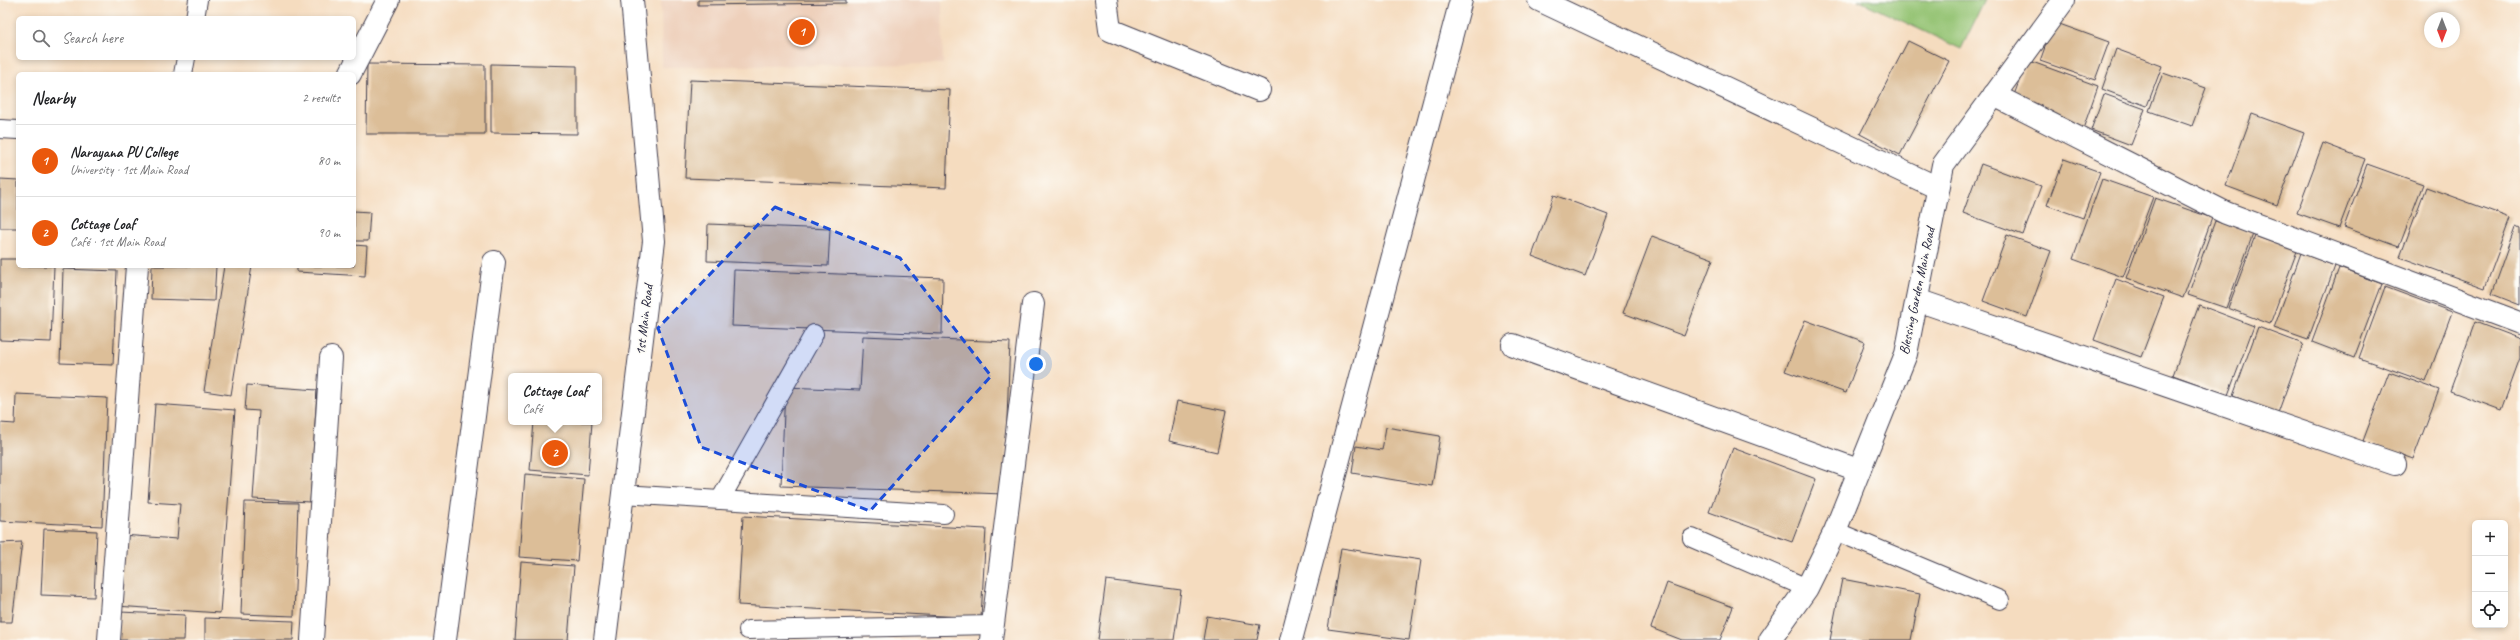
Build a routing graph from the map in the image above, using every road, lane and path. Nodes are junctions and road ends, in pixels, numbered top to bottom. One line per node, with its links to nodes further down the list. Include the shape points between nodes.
1 (198, 0): 8 (lane)
2 (388, 0): 11 (street)
3 (632, 0): 27 (street, 1st Main Road, via 654,242)
4 (1106, 0): 12 (street, via 1110,30)
5 (1461, 0): 40 (street)
6 (1539, 0): 16 (street)
7 (2064, 0): 13 (street, Blessing Garden Main Road)
8 (194, 16)
9 (186, 60): 10 (lane)
10 (183, 72)
11 (351, 72)
12 (1259, 90)
13 (1994, 95): 16 (street, Blessing Garden Main Road, via 1943,165); 21 (street, via 2226,213)
14 (0, 128): 15 (lane)
15 (16, 130)
16 (1938, 188): 19 (street, Blessing Garden Main Road)
17 (494, 262): 38 (street)
18 (137, 268): 36 (street)
19 (1917, 300): 25 (street); 26 (street, Blessing Garden Main Road, via 1906,354)
20 (1033, 304): 35 (street)
21 (2520, 322)
22 (814, 334): 28 (lane)
23 (1513, 345): 26 (street)
24 (331, 358): 37 (street)
25 (2394, 464)
26 (1858, 470): 30 (street, Blessing Garden Main Road)
27 (623, 494): 28 (lane); 39 (street, 1st Main Road)
28 (720, 500): 29 (lane)
29 (944, 514)
30 (1835, 530): 32 (street, Blessing Garden Main Road); 33 (lane)
31 (1692, 538): 32 (lane)
32 (1807, 588): 41 (street, Blessing Garden Main Road)
33 (2000, 600)
34 (748, 630): 35 (lane)
35 (992, 632)
36 (109, 640)
37 (312, 640)
38 (445, 640)
39 (605, 640)
40 (1291, 640)
41 (1770, 640)

